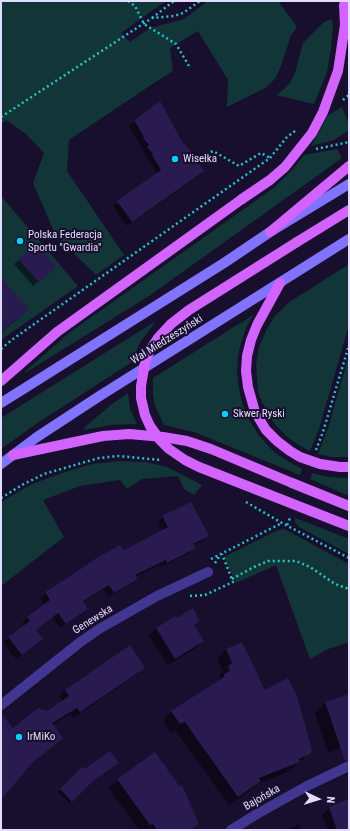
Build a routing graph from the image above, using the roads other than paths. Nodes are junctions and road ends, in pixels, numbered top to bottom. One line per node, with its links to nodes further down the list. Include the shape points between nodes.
1 (344, 1): 8 (main road, bridge, via 345,25 340,63 331,93 312,132 285,167 57,332)
2 (349, 166): 5 (main road)
3 (349, 184): 5 (main road)
4 (349, 210): 14 (main road, bridge, via 189,310 171,324 150,350 141,386 141,398 150,426 169,449 185,460)
5 (270, 232): 9 (main road)
6 (349, 239): 7 (main road, Wał Miedzeszyński)
7 (280, 283): 10 (main road, Wał Miedzeszyński, via 80,409); 12 (main road, bridge, via 257,325 247,356 248,387 255,412 266,430 290,451 320,464)
8 (1, 381)
9 (1, 403)
10 (13, 455): 11 (main road, Wał Miedzeszyński); 13 (main road, bridge, via 103,436 129,434 164,437 211,449)
11 (1, 464)
12 (349, 467)
13 (349, 506)
14 (349, 526)
15 (208, 572): 16 (street, Genewska, via 99,629)
16 (1, 705)
17 (349, 766): 18 (street, Bajońska, via 307,786)
18 (231, 830)

